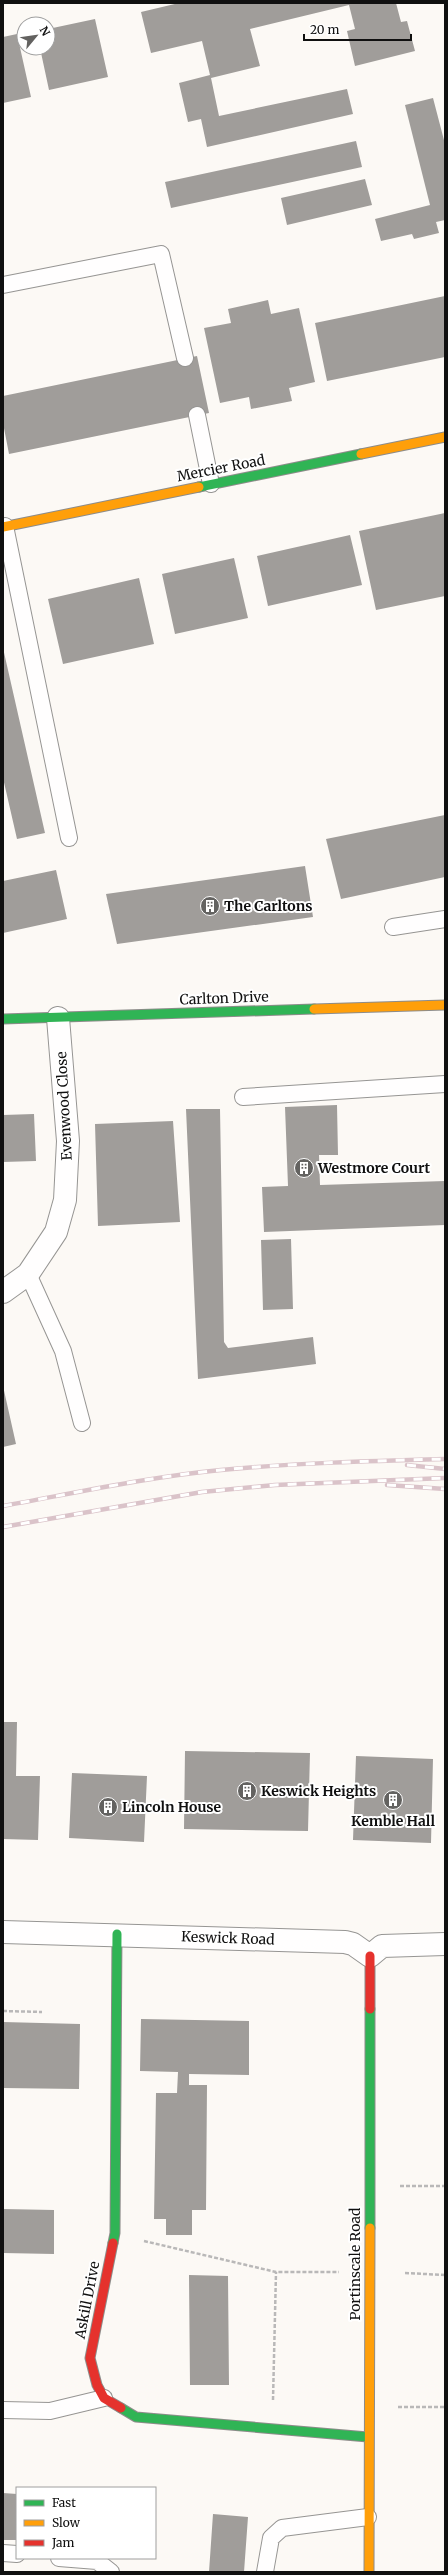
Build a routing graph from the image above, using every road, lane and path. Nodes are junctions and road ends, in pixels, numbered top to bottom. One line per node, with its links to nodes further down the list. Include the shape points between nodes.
1 (3, 284): 2 (lane, via 161,254)
2 (184, 358)
3 (197, 415): 5 (lane)
4 (445, 437): 5 (street, Mercier Road)
5 (211, 484): 6 (street, Mercier Road)
6 (4, 526): 7 (lane)
7 (69, 838)
8 (445, 919): 9 (lane)
9 (393, 927)
10 (445, 1005): 12 (street, Carlton Drive)
11 (3, 1018): 12 (street, Carlton Drive)
12 (58, 1018): 15 (street, Evenwood Close, via 68,1141 65,1200 56,1232)
13 (445, 1084): 14 (lane)
14 (243, 1097)
15 (28, 1274): 16 (street, Evenwood Close); 17 (lane, via 63,1351)
16 (3, 1292)
17 (82, 1423)
18 (3, 1932): 19 (street, Keswick Road)
19 (117, 1934): 21 (street, Keswick Road, via 345,1942 353,1944); 26 (street, Askill Drive)
20 (445, 1944): 21 (street, via 382,1946)
21 (370, 1956): 25 (street, Portinscale Road)
22 (3, 2012): 23 (path)
23 (42, 2012)
24 (445, 2186): 25 (path)
25 (369, 2187): 32 (street, Portinscale Road)
26 (115, 2234): 27 (path); 31 (street, Askill Drive, via 90,2358 97,2385)
27 (276, 2272): 28 (path); 35 (path)
28 (339, 2272)
29 (405, 2273): 30 (path)
30 (445, 2275)
31 (104, 2398): 34 (lane, via 50,2410); 35 (street, via 136,2417)
32 (368, 2406): 33 (path); 36 (street, Portinscale Road)
33 (445, 2407)
34 (3, 2410)
35 (273, 2429): 36 (street)
36 (368, 2437): 37 (street, Portinscale Road)
37 (368, 2517): 42 (lane, via 282,2528 271,2538); 43 (street, Portinscale Road)
38 (3, 2553): 39 (lane)
39 (16, 2554)
40 (72, 2559): 41 (lane, via 97,2561)
41 (111, 2572)
42 (265, 2572)
43 (369, 2572)

